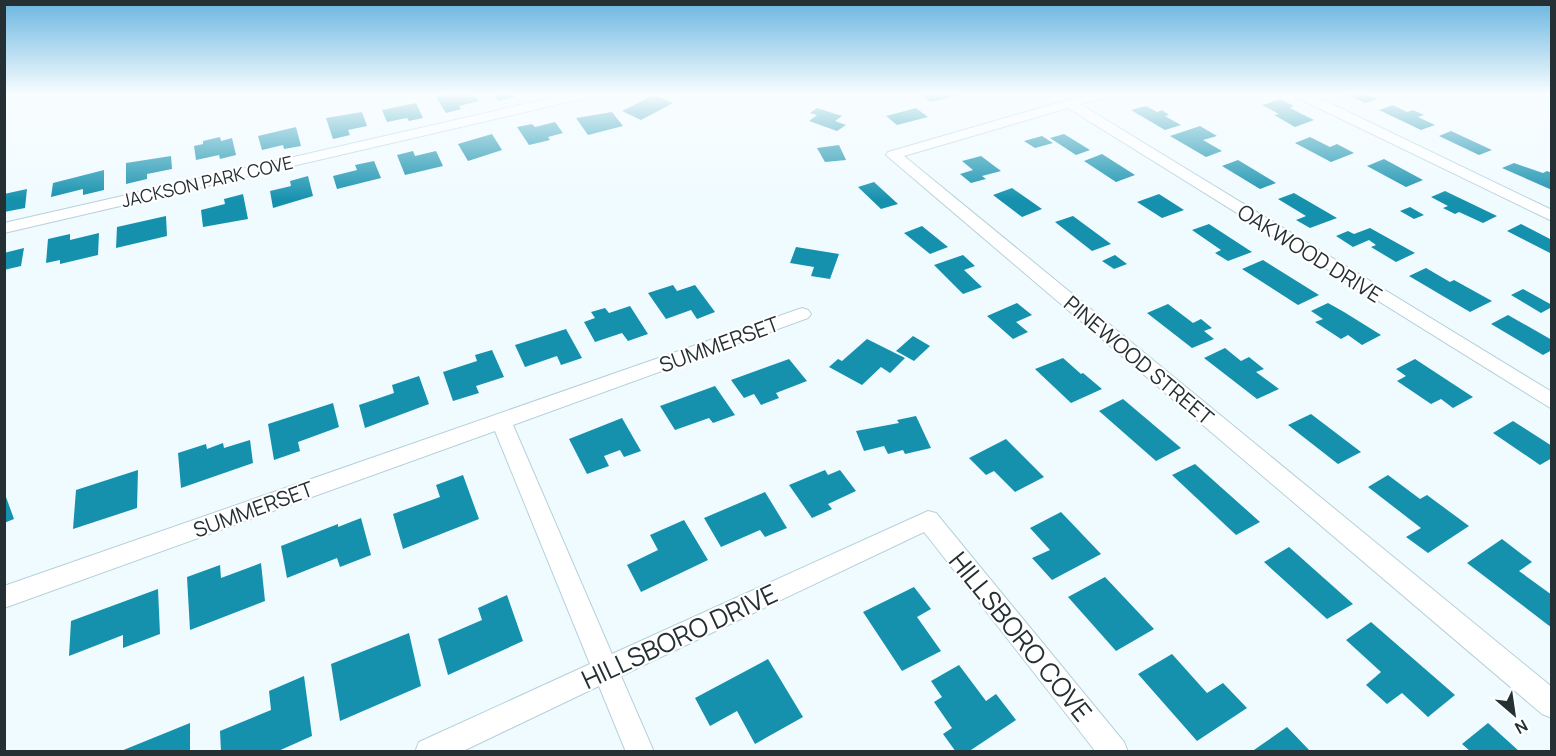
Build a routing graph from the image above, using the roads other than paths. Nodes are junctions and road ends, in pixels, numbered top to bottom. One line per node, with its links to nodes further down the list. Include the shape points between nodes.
1 (432, 129): 6 (street, JACKSON PARK COVE)
2 (980, 129): 13 (street, PINEWOOD STREET, via 893,155)
3 (1111, 129): 8 (street, OAKWOOD DRIVE)
4 (1373, 129): 5 (street)
5 (1551, 216)
6 (4, 228)
7 (802, 315): 9 (street, SUMMERSET)
8 (1551, 402)
9 (501, 421): 11 (street, SUMMERSET); 12 (street)
10 (928, 519): 12 (street, HILLSBORO DRIVE); 16 (street, HILLSBORO COVE)
11 (4, 597)
12 (605, 670): 14 (street, HILLSBORO DRIVE); 15 (street)
13 (1551, 705)
14 (429, 752)
15 (640, 752)
16 (1114, 752)

